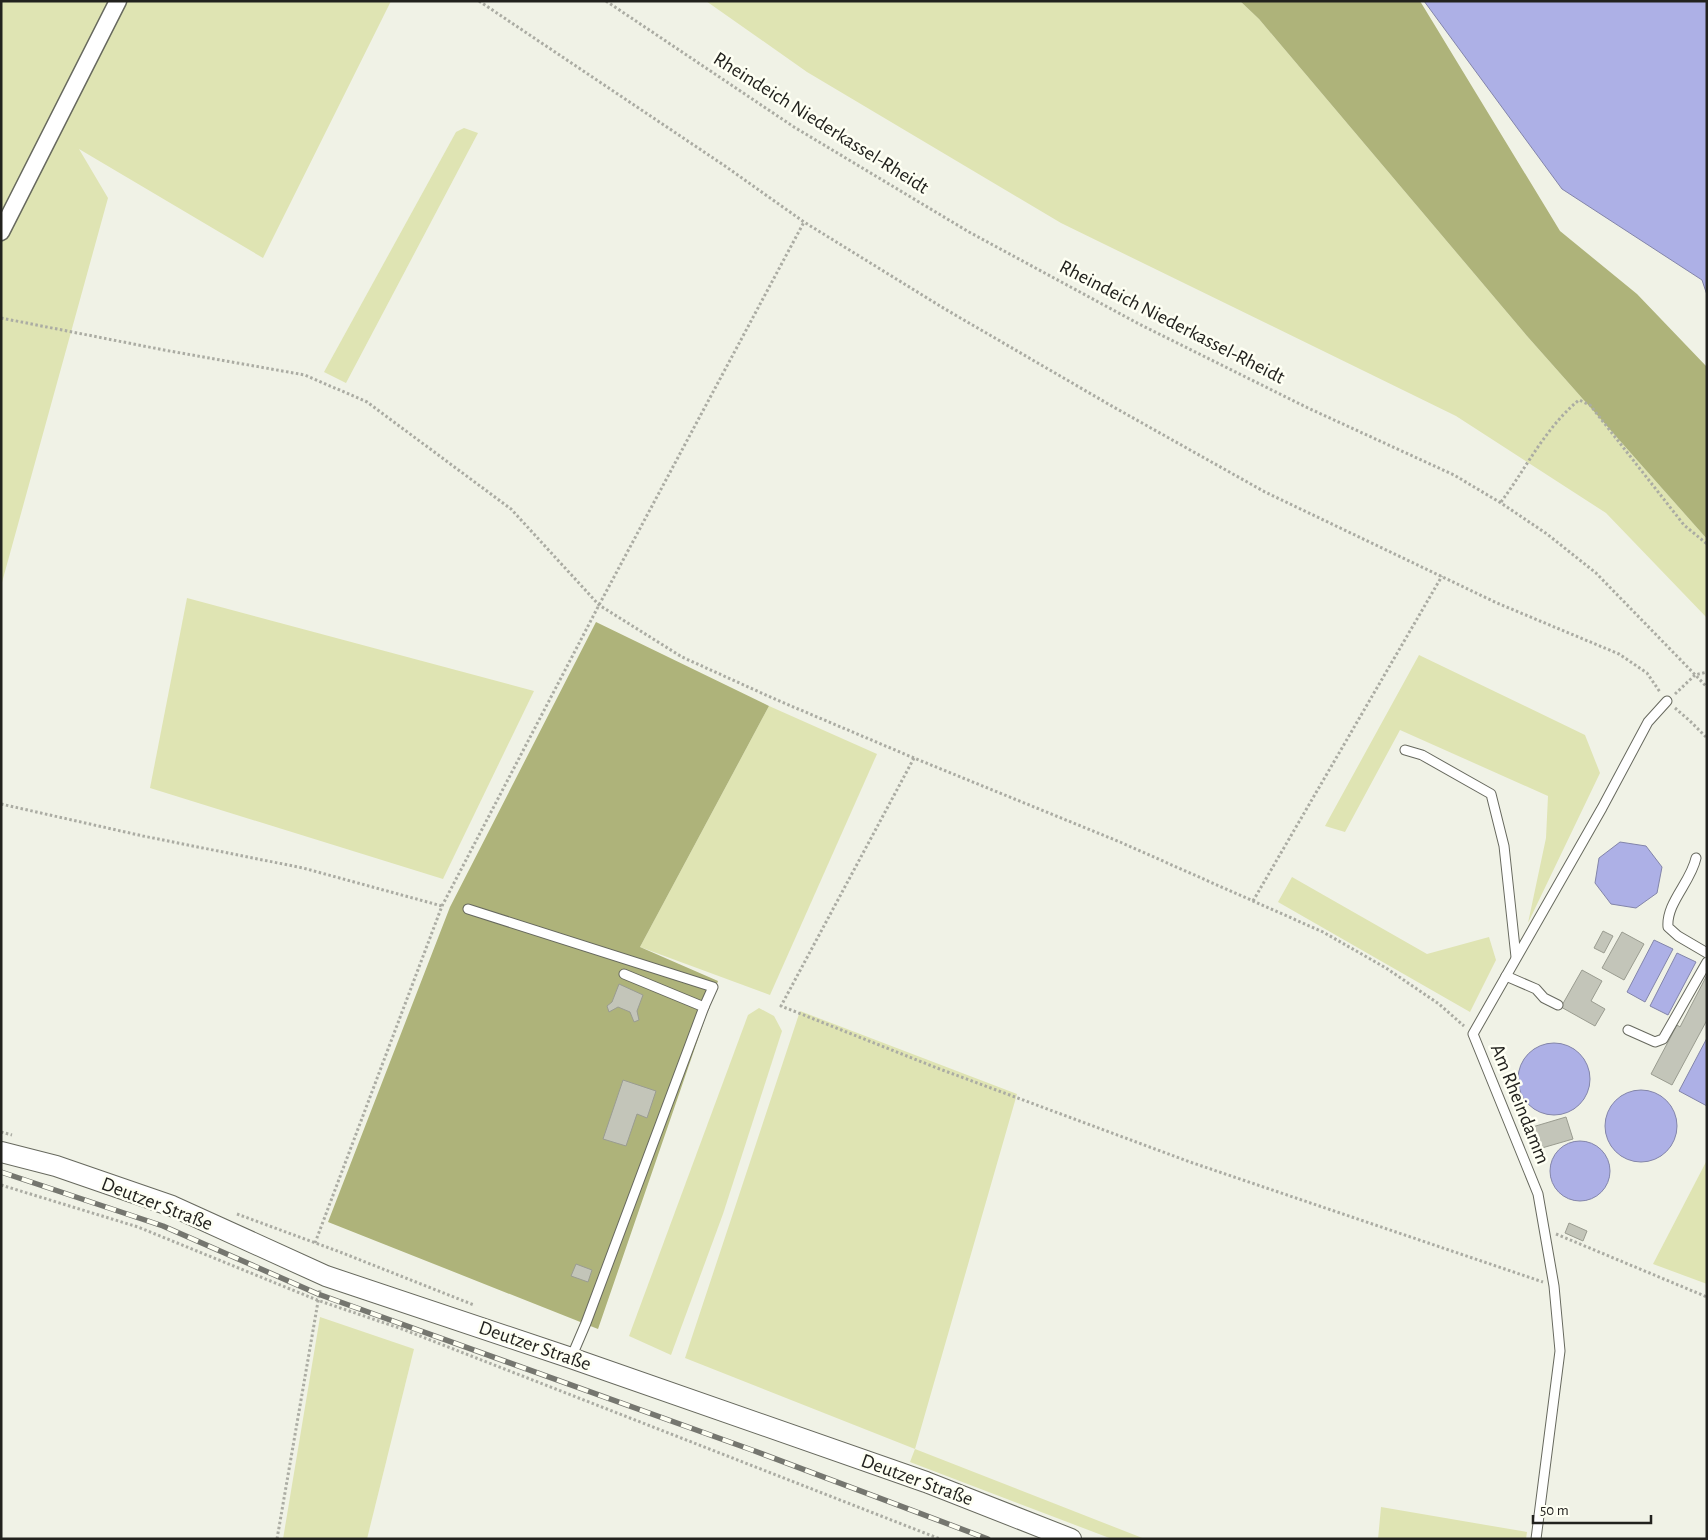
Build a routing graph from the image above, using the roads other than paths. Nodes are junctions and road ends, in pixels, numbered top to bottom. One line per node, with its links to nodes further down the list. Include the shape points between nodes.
1 (118, 1): 2 (street)
2 (1, 232)
3 (1667, 701): 8 (lane, Am Rheindamm, via 1648,722)
4 (1404, 750): 8 (lane, via 1422,756 1492,794 1504,846)
5 (1696, 858): 7 (lane, via 1670,913 1668,927)
6 (468, 909): 13 (lane, via 713,987)
7 (1707, 953)
8 (1516, 957): 11 (lane, Am Rheindamm)
9 (1707, 962): 14 (lane, via 1663,1039 1655,1042)
10 (624, 974): 13 (lane)
11 (1506, 976): 12 (lane, via 1536,989 1544,998); 18 (lane, Am Rheindamm, via 1473,1034 1538,1194 1554,1286 1560,1351)
12 (1558, 1005)
13 (704, 1007): 16 (lane)
14 (1628, 1030)
15 (1, 1152): 16 (street, Deutzer Straße, via 56,1166 172,1206 326,1276)
16 (571, 1358): 17 (street, Deutzer Straße, via 926,1482)
17 (1071, 1539)
18 (1536, 1539)

